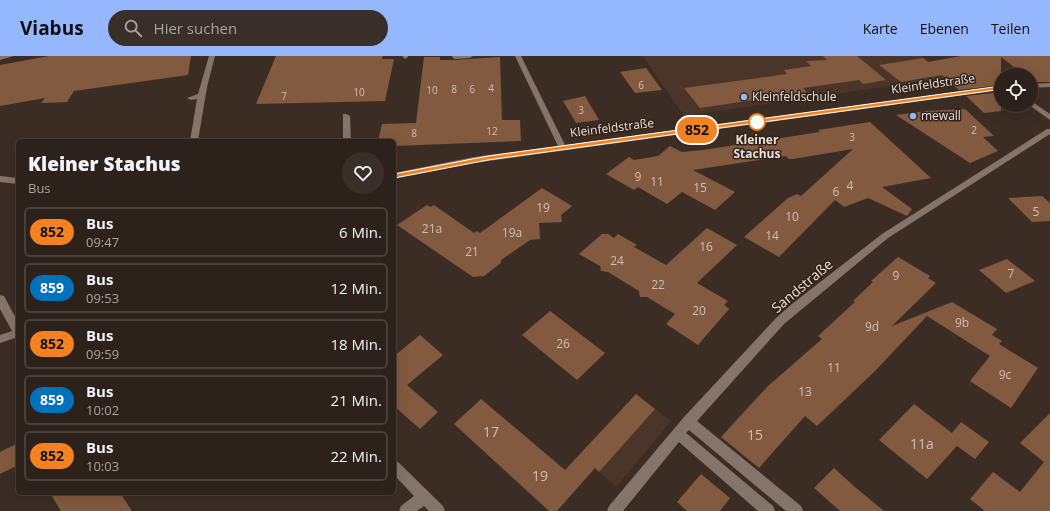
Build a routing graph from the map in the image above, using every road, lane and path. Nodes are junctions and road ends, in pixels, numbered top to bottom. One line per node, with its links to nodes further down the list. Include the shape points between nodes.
1 (11, 56): 6 (street)
2 (212, 56): 10 (street)
3 (470, 56): 5 (street)
4 (518, 56): 18 (street)
5 (456, 57)
6 (0, 58)
7 (1050, 85): 8 (street)
8 (1038, 86)
9 (994, 89): 18 (street, Kleinfeldstraße)
10 (201, 96): 11 (street); 16 (street)
11 (191, 98)
12 (1038, 109): 14 (street)
13 (346, 116): 17 (street)
14 (1050, 118)
15 (1050, 131): 26 (street, Sandstraße, via 885,236 814,292 780,321)
16 (194, 139)
17 (347, 139)
18 (562, 147): 19 (street, Kleinfeldstraße, via 474,160)
19 (396, 176)
20 (0, 179): 21 (street)
21 (16, 181)
22 (0, 299): 23 (street)
23 (16, 328)
24 (16, 333): 25 (street)
25 (0, 339)
26 (688, 421): 27 (street, Sandstraße); 34 (street)
27 (678, 434): 32 (street, Sandstraße); 33 (street)
28 (396, 468): 29 (street)
29 (424, 497): 30 (street); 31 (street)
30 (406, 511)
31 (438, 511)
32 (614, 511)
33 (768, 511)
34 (796, 511)

